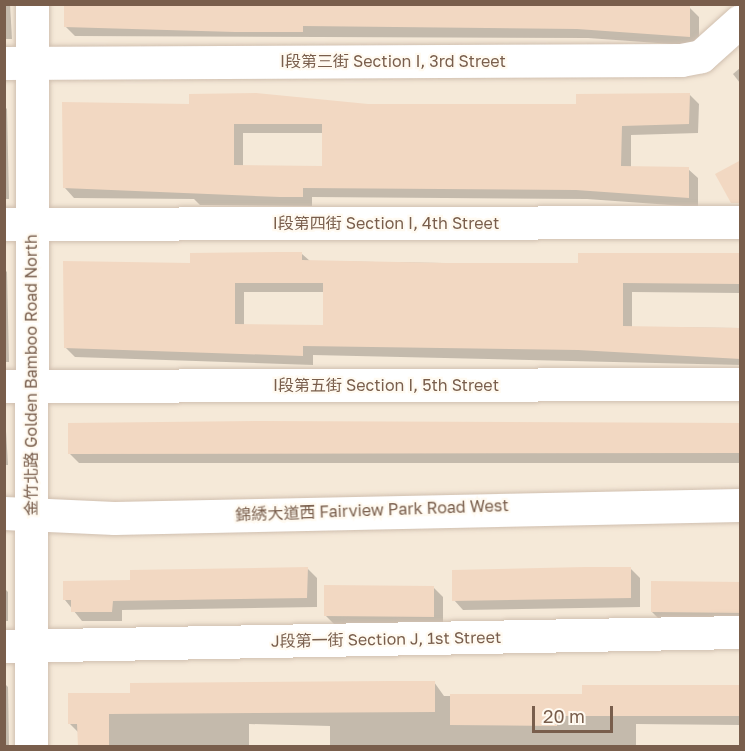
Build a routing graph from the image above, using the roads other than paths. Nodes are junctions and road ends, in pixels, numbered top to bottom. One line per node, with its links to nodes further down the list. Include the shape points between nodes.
1 (32, 4): 3 (street, 金竹北路 Golden Bamboo Road North)
2 (741, 21): 3 (street, I段第三街 Section I, 3rd Street, via 701,56 681,60)
3 (18, 63): 5 (street, 金竹北路 Golden Bamboo Road North)
4 (741, 222): 5 (street, I段第四街 Section I, 4th Street)
5 (18, 225): 7 (street, 金竹北路 Golden Bamboo Road North)
6 (741, 384): 7 (street, I段第五街 Section I, 5th Street)
7 (18, 386): 9 (street, 金竹北路 Golden Bamboo Road North)
8 (741, 505): 9 (street, 錦綉大道西 Fairview Park Road West, via 114,518)
9 (18, 513): 11 (street, 金竹北路 Golden Bamboo Road North)
10 (741, 632): 11 (street, J段第一街 Section J, 1st Street)
11 (18, 646): 12 (street, 金竹北路 Golden Bamboo Road North)
12 (31, 747)

